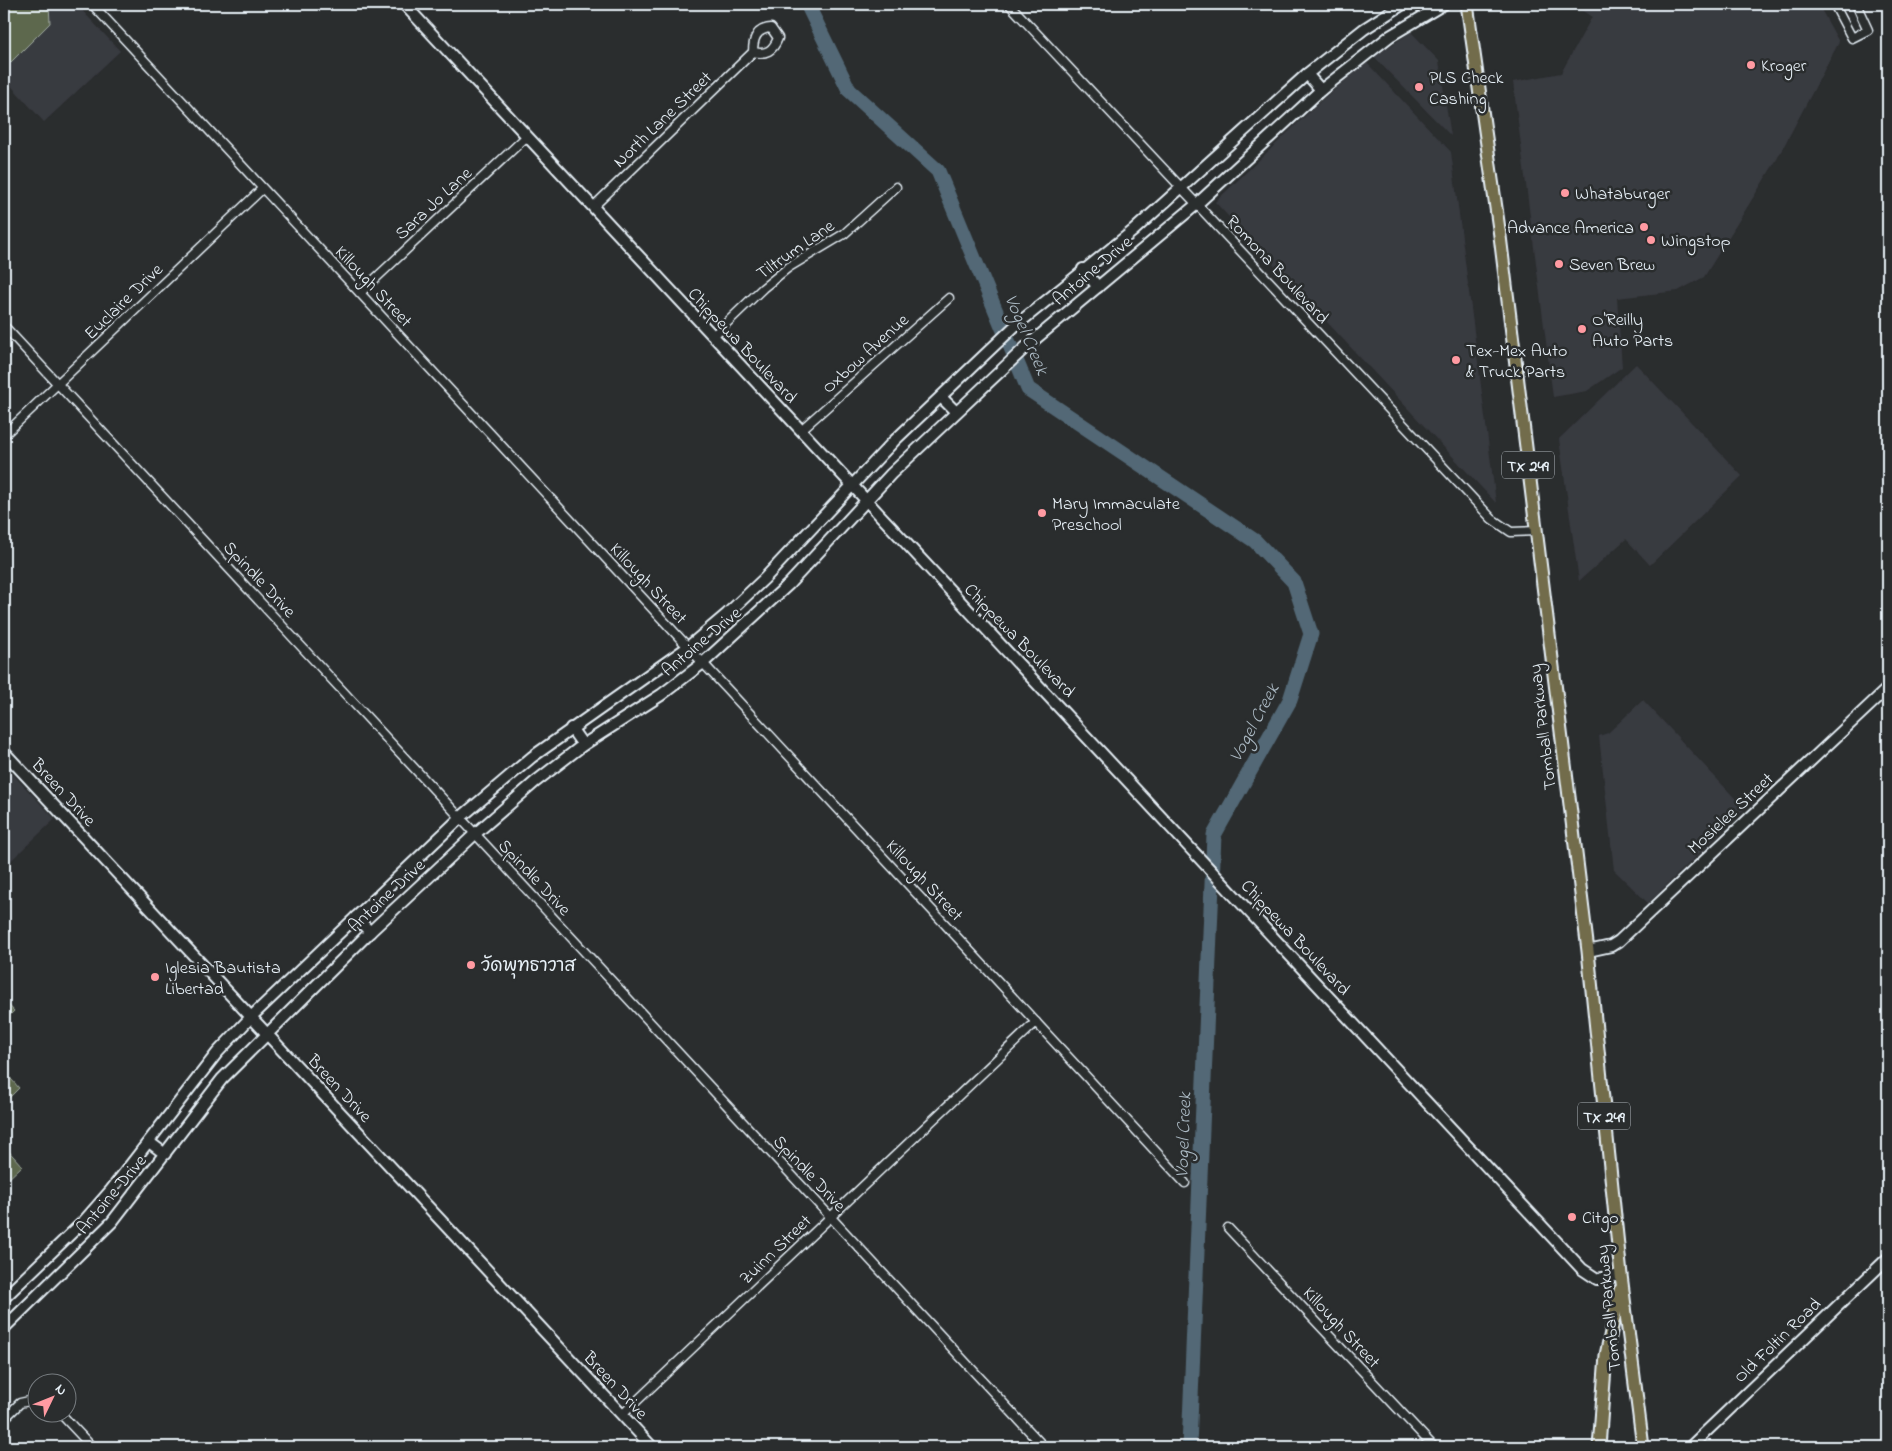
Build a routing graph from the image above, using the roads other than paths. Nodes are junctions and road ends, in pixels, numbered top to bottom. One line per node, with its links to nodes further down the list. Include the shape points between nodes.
1 (92, 4): 15 (street, Killough Street)
2 (404, 4): 12 (main road, Chippewa Boulevard)
3 (1008, 4): 14 (street, Romona Boulevard)
4 (1403, 4): 10 (main road, Antoine Drive, via 1364,29)
5 (1444, 4): 11 (main road, Antoine Drive, via 1390,36)
6 (1467, 4): 31 (main road, Tomball Parkway / TX 249, via 1500,236)
7 (1834, 4): 8 (street, via 1852,38 1868,30)
8 (1856, 4)
9 (753, 52): 17 (street, North Lane Street)
10 (1307, 74): 11 (main road); 14 (main road, Antoine Drive)
11 (1321, 90): 16 (main road, Antoine Drive)
12 (527, 136): 17 (main road, Chippewa Boulevard); 20 (street, Sara Jo Lane)
13 (896, 187): 23 (street, Tiltrum Lane, via 844,234 789,267 763,288)
14 (1182, 188): 16 (street, Romona Boulevard); 18 (main road, Antoine Drive)
15 (262, 189): 20 (street, Killough Street); 24 (street, Euclaire Drive)
16 (1197, 204): 19 (main road, Antoine Drive); 31 (street, Romona Boulevard, via 1492,519 1511,532)
17 (593, 207): 23 (main road, Chippewa Boulevard)
18 (1083, 269): 19 (main road); 25 (main road, Antoine Drive, via 1015,326)
19 (1098, 287): 26 (main road, Antoine Drive, via 1027,346)
20 (360, 293): 32 (street, Killough Street)
21 (949, 298): 27 (street, Oxbow Avenue)
22 (4, 326): 24 (street, Spindle Drive)
23 (713, 336): 27 (main road, Chippewa Boulevard)
24 (57, 384): 28 (street, Euclaire Drive); 38 (street, Spindle Drive)
25 (941, 397): 26 (main road); 29 (main road, Antoine Drive)
26 (956, 412): 30 (main road, Antoine Drive)
27 (801, 430): 29 (main road, Chippewa Boulevard)
28 (4, 435)
29 (853, 486): 30 (main road, Chippewa Boulevard); 32 (main road, Antoine Drive, via 764,579)
30 (866, 501): 33 (main road, Antoine Drive, via 789,584); 52 (main road, Chippewa Boulevard, via 1582,1269 1597,1279)
31 (1536, 531): 42 (main road, Tomball Parkway / TX 249)
32 (688, 647): 33 (street, Killough Street); 35 (main road, Antoine Drive)
33 (704, 663): 36 (main road, Antoine Drive); 44 (street, Killough Street)
34 (1888, 688): 42 (main road, Mosielee Street, via 1619,941)
35 (571, 728): 36 (main road); 38 (main road, Antoine Drive)
36 (583, 745): 39 (main road, Antoine Drive)
37 (4, 752): 43 (main road, Breen Drive)
38 (460, 818): 39 (street, Spindle Drive); 40 (main road, Antoine Drive)
39 (475, 834): 41 (main road, Antoine Drive); 49 (street, Spindle Drive)
40 (356, 917): 41 (main road); 43 (main road, Antoine Drive)
41 (370, 932): 45 (main road, Antoine Drive)
42 (1588, 951): 52 (main road, Tomball Parkway / TX 249)
43 (251, 1017): 45 (main road, Breen Drive); 46 (main road, Antoine Drive, via 216,1053)
44 (1036, 1022): 48 (street, Killough Street); 49 (street, Zuinn Street)
45 (266, 1034): 47 (main road, Antoine Drive, via 222,1079); 56 (main road, Breen Drive)
46 (149, 1142): 47 (main road); 53 (main road, Antoine Drive, via 105,1196)
47 (165, 1154): 54 (main road, Antoine Drive, via 112,1222)
48 (1185, 1183)
49 (830, 1217): 56 (street, Zuinn Street); 61 (street, Spindle Drive)
50 (1228, 1228): 62 (street, Killough Street)
51 (1888, 1258): 65 (main road, Old Foltin Road)
52 (1621, 1278): 63 (main road, via 1606,1355); 64 (main road, Tomball Parkway / TX 249)
53 (4, 1298)
54 (4, 1328)
55 (28, 1401): 57 (street, via 20,1403)
56 (622, 1416): 60 (main road, Breen Drive)
57 (4, 1419)
58 (70, 1424): 59 (street)
59 (92, 1447)
60 (652, 1447)
61 (1044, 1447)
62 (1434, 1447)
63 (1599, 1447)
64 (1643, 1447)
65 (1690, 1447)

